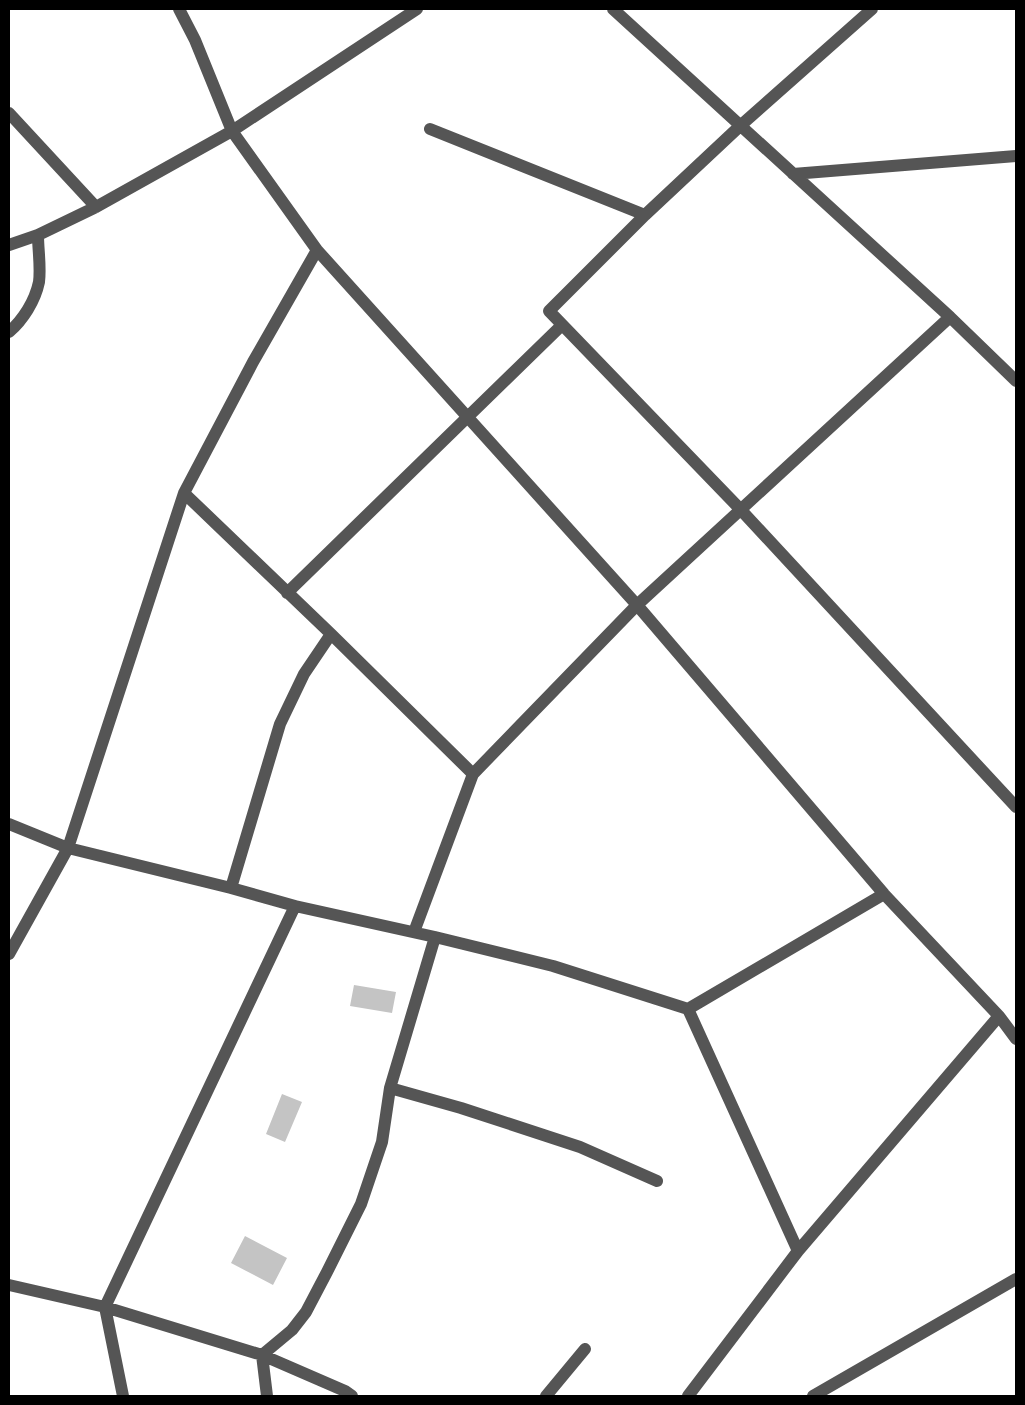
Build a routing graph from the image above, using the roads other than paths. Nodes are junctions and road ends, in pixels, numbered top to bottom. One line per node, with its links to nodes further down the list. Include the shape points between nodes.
1 (179, 9): 8 (street)
2 (417, 9): 8 (street)
3 (613, 9): 6 (street)
4 (872, 9): 6 (street)
5 (9, 114): 11 (street)
6 (740, 126): 10 (street); 12 (street)
7 (430, 129): 12 (street)
8 (232, 131): 11 (street); 15 (street)
9 (1016, 156): 10 (street)
10 (793, 174): 16 (street)
11 (96, 206): 13 (street)
12 (645, 215): 17 (street, via 549,311)
13 (38, 234): 14 (street); 18 (street, via 39,282 33,301)
14 (9, 245)
15 (317, 250): 20 (street); 21 (street)
16 (950, 317): 19 (street); 22 (street)
17 (562, 326): 20 (street); 22 (street)
18 (9, 332)
19 (1016, 381)
20 (468, 417): 23 (street); 24 (street)
21 (184, 493): 23 (street); 29 (street)
22 (741, 510): 24 (street); 27 (street)
23 (287, 593): 25 (street)
24 (637, 605): 26 (street); 31 (street)
25 (331, 634): 26 (street); 30 (street, via 304,674 280,724)
26 (473, 774): 33 (street)
27 (1016, 807)
28 (9, 824): 29 (street)
29 (68, 848): 30 (street); 35 (street)
30 (231, 888): 32 (street)
31 (884, 894): 36 (street); 37 (street)
32 (295, 906): 33 (street); 44 (street)
33 (414, 932): 34 (street)
34 (435, 937): 36 (street, via 553,966); 39 (street)
35 (9, 954)
36 (688, 1009): 41 (street)
37 (999, 1016): 38 (street); 41 (street)
38 (1016, 1039)
39 (390, 1088): 40 (street, via 580,1147); 46 (street, via 382,1142 361,1204 306,1312 292,1330)
40 (657, 1181)
41 (798, 1251): 51 (street)
42 (1016, 1279): 52 (street)
43 (9, 1285): 44 (street)
44 (105, 1308): 46 (street); 47 (street)
45 (585, 1349): 50 (street)
46 (262, 1355): 48 (street); 49 (street)
47 (122, 1396)
48 (267, 1396)
49 (352, 1396)
50 (546, 1396)
51 (688, 1396)
52 (813, 1396)

